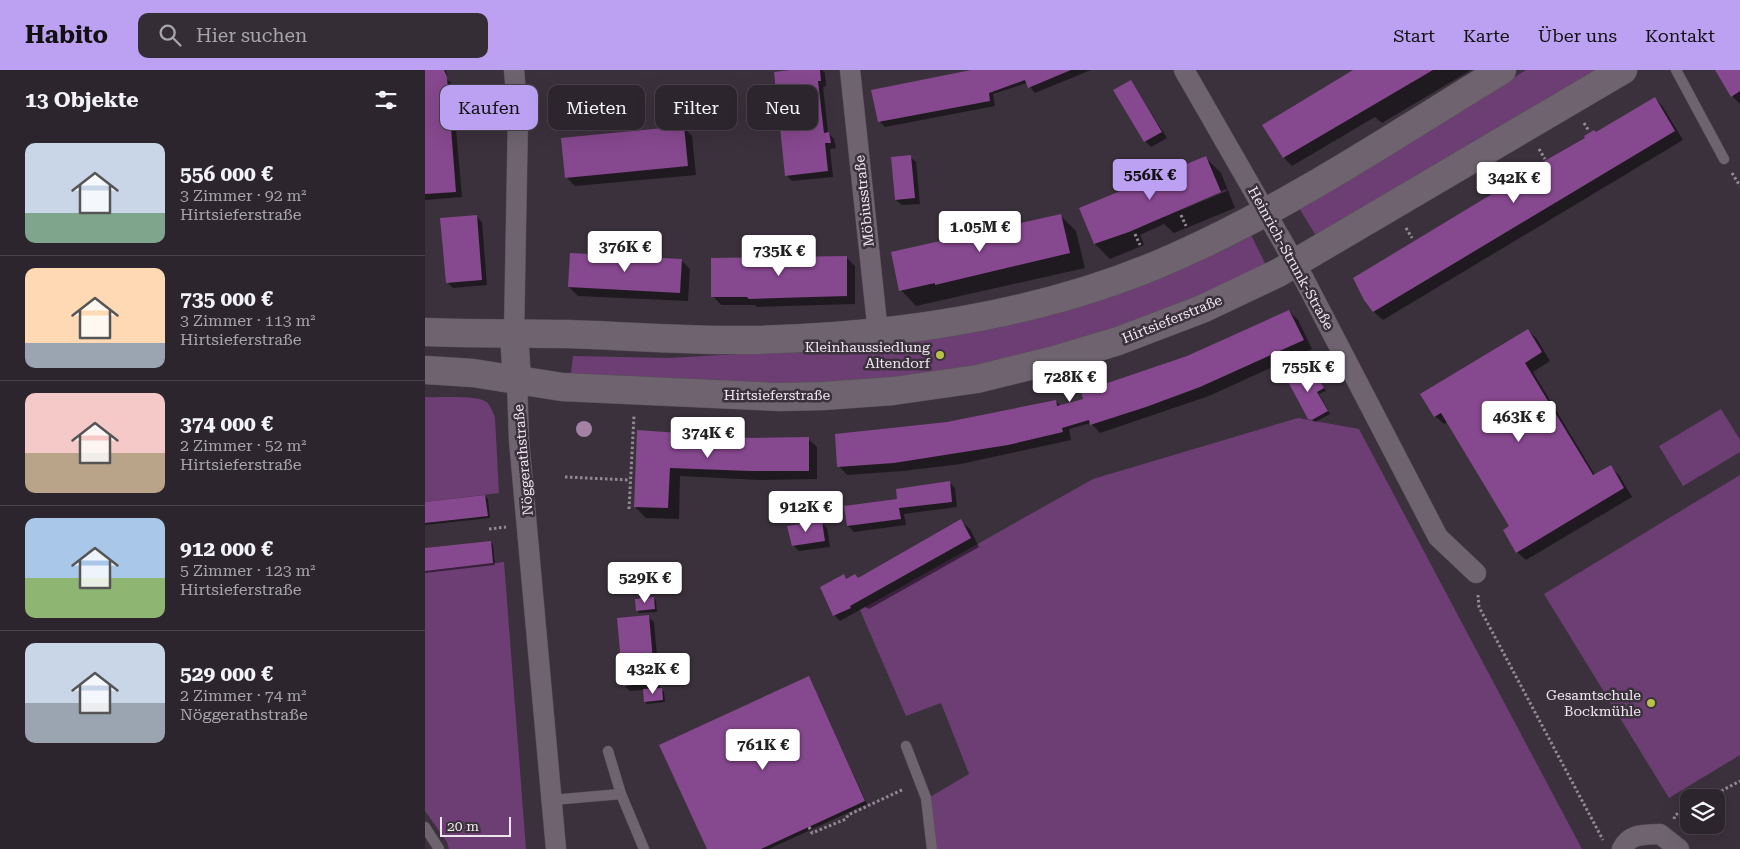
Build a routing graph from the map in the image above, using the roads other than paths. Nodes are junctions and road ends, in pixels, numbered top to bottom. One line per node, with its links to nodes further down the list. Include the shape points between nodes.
1 (514, 70): 12 (street, Nöggerathstraße, via 518,116)
2 (850, 70): 11 (street, Möbiusstraße)
3 (1184, 70): 8 (street, Heinrich-Strunk-Straße)
4 (1503, 70): 8 (main road)
5 (1623, 70): 9 (main road, Hirtsieferstraße)
6 (1676, 70): 7 (lane)
7 (1724, 159)
8 (1267, 212): 9 (street, Heinrich-Strunk-Straße); 11 (main road, via 1172,259 1098,286 957,322)
9 (1294, 263): 14 (main road, Hirtsieferstraße, via 1202,309 1118,341 977,379 893,391 779,397 561,387); 15 (street, Heinrich-Strunk-Straße, via 1438,538)
10 (425, 332): 12 (main road)
11 (878, 333): 12 (main road, via 748,340)
12 (514, 334): 14 (main road, Nöggerathstraße)
13 (425, 370): 14 (main road, Hirtsieferstraße, via 460,371)
14 (517, 380): 19 (street, Nöggerathstraße, via 519,440)
15 (1475, 573)
16 (906, 746): 25 (lane, via 926,798)
17 (608, 751): 18 (lane)
18 (621, 794): 19 (lane); 24 (lane)
19 (551, 800): 23 (street, Nöggerathstraße)
20 (425, 827): 22 (lane)
21 (1614, 848): 26 (street, via 1637,835 1660,834)
22 (439, 849)
23 (556, 849)
24 (644, 849)
25 (933, 849)
26 (1679, 849)

